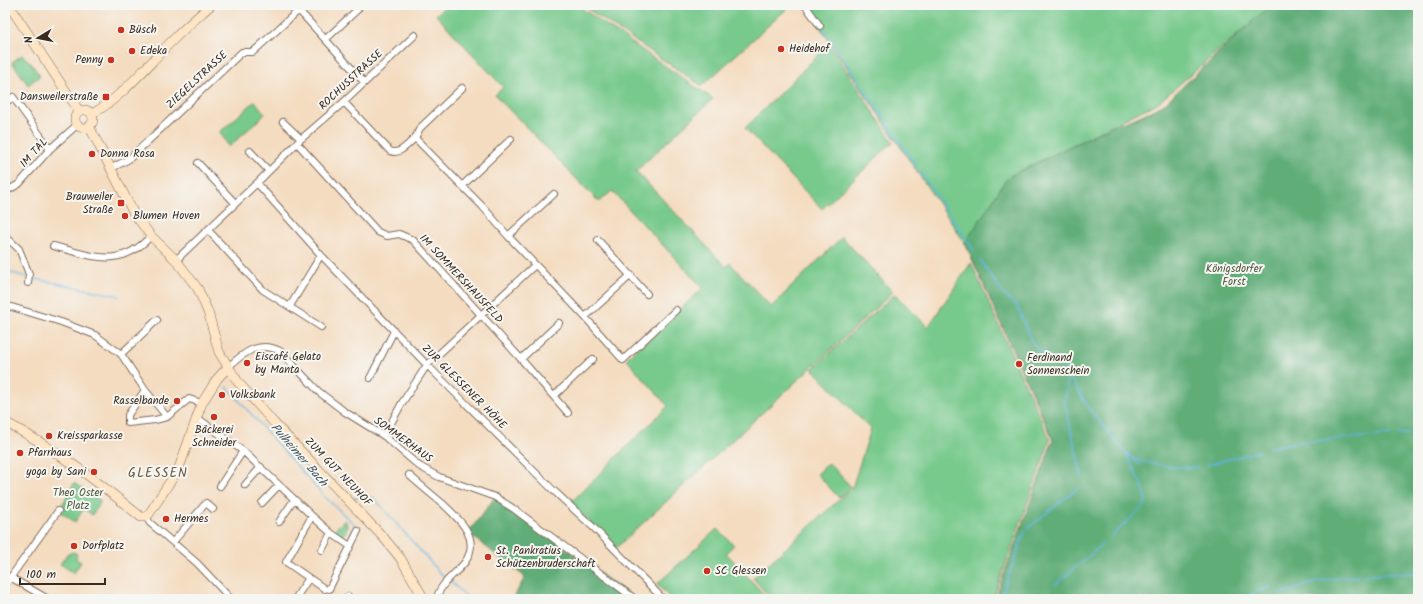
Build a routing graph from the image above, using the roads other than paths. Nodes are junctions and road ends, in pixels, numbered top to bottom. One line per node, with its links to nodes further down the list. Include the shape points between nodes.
1 (9, 5): 13 (main road)
2 (212, 5): 14 (main road, via 115,98)
3 (360, 5): 8 (street)
4 (805, 5): 6 (street)
5 (297, 8): 8 (street); 24 (street, ZIEGELSTRASSE, via 253,52 242,52 129,159)
6 (820, 26)
7 (415, 36): 9 (street, ROCHUSSTRASSE)
8 (326, 40): 9 (street)
9 (364, 82): 11 (street, ROCHUSSTRASSE)
10 (462, 88): 18 (street, via 420,128)
11 (344, 102): 18 (street, via 390,151 400,151); 20 (street, ROCHUSSTRASSE)
12 (5, 103): 21 (street, via 13,97)
13 (79, 111): 14 (main road, via 84,110); 16 (main road, via 75,116)
14 (92, 114): 17 (main road, via 93,119)
15 (284, 122): 20 (street)
16 (77, 125): 17 (main road, via 84,128); 21 (street, IM TAL)
17 (89, 126): 24 (main road, ZUM GUT NEUHOF)
18 (414, 138): 27 (street)
19 (511, 139): 27 (street)
20 (299, 141): 25 (street, ROCHUSSTRASSE); 46 (street, IM SOMMERSHAUSFELD, via 378,232 387,236 399,234 413,240)
21 (50, 149): 28 (street, IM TAL, via 19,184)
22 (250, 151): 25 (street)
23 (198, 163): 30 (street)
24 (110, 169): 33 (main road, ZUM GUT NEUHOF, via 133,212)
25 (269, 171): 26 (street, ROCHUSSTRASSE)
26 (257, 183): 30 (street, ROCHUSSTRASSE); 37 (street, ZUR GLESSENER HÖHE)
27 (462, 186): 34 (street)
28 (5, 192)
29 (554, 194): 34 (street)
30 (235, 203): 31 (street, ROCHUSSTRASSE)
31 (208, 230): 38 (street, ROCHUSSTRASSE); 44 (street, via 263,290)
32 (5, 236): 41 (street, via 19,249 29,274)
33 (151, 236): 36 (street, via 130,254 116,258 94,256); 38 (main road, ZUM GUT NEUHOF)
34 (508, 236): 39 (street)
35 (598, 240): 40 (street)
36 (53, 246)
37 (321, 255): 44 (street); 51 (street, ZUR GLESSENER HÖHE)
38 (176, 260): 56 (main road, ZUM GUT NEUHOF, via 198,289 208,312 219,352)
39 (535, 265): 46 (street); 47 (street)
40 (631, 275): 42 (street); 47 (street)
41 (28, 282)
42 (648, 294)
43 (5, 305): 52 (street, via 95,335)
44 (290, 306): 50 (street)
45 (676, 310): 47 (street, via 624,360)
46 (482, 316): 53 (street, IM SOMMERSHAUSFELD); 55 (street)
47 (585, 317)
48 (157, 320): 52 (street)
49 (560, 323): 53 (street)
50 (321, 327)
51 (394, 331): 55 (street, ZUR GLESSENER HÖHE); 57 (street)
52 (121, 354): 58 (street)
53 (521, 359): 59 (street, IM SOMMERSHAUSFELD)
54 (593, 359): 59 (street)
55 (427, 365): 65 (street); 87 (street, ZUR GLESSENER HÖHE, via 616,550)
56 (228, 367): 60 (main road); 65 (street, SOMMERHAUS, via 253,349 272,347 280,351 319,392); 91 (main road, ZUM GUT NEUHOF, via 254,401 384,538 401,559)
57 (370, 378)
58 (144, 390): 62 (street); 62 (street, via 128,415 128,423)
59 (554, 396): 61 (street, IM SOMMERSHAUSFELD)
60 (202, 403): 62 (street, via 189,399); 63 (main road)
61 (568, 413)
62 (167, 417)
63 (196, 417): 66 (street); 77 (main road, via 179,468)
64 (5, 422): 77 (main road, via 72,463 141,517)
65 (384, 436): 93 (street, SOMMERHAUS, via 419,466 439,477 496,497)
66 (243, 451): 67 (street); 71 (street)
67 (261, 467): 69 (street); 70 (street)
68 (409, 475): 92 (street, via 460,520 470,537 468,555 460,568 440,589)
69 (279, 484): 72 (street); 73 (street)
70 (245, 485)
71 (220, 486)
72 (294, 500): 76 (street); 78 (street)
73 (262, 504)
74 (213, 509): 81 (street, via 206,503)
75 (58, 511): 84 (street)
76 (312, 516): 80 (street); 85 (street, via 286,562)
77 (146, 517): 81 (street)
78 (279, 522)
79 (358, 531): 82 (street)
80 (331, 533): 82 (street); 83 (street)
81 (173, 542): 89 (street, via 197,562)
82 (350, 546): 85 (street, via 340,569 327,589)
83 (322, 550)
84 (10, 577): 86 (street); 88 (street)
85 (309, 578): 90 (street)
86 (5, 585)
87 (661, 598)
88 (48, 599)
89 (231, 599)
90 (295, 599)
91 (424, 599)
92 (437, 599)
93 (635, 599)

